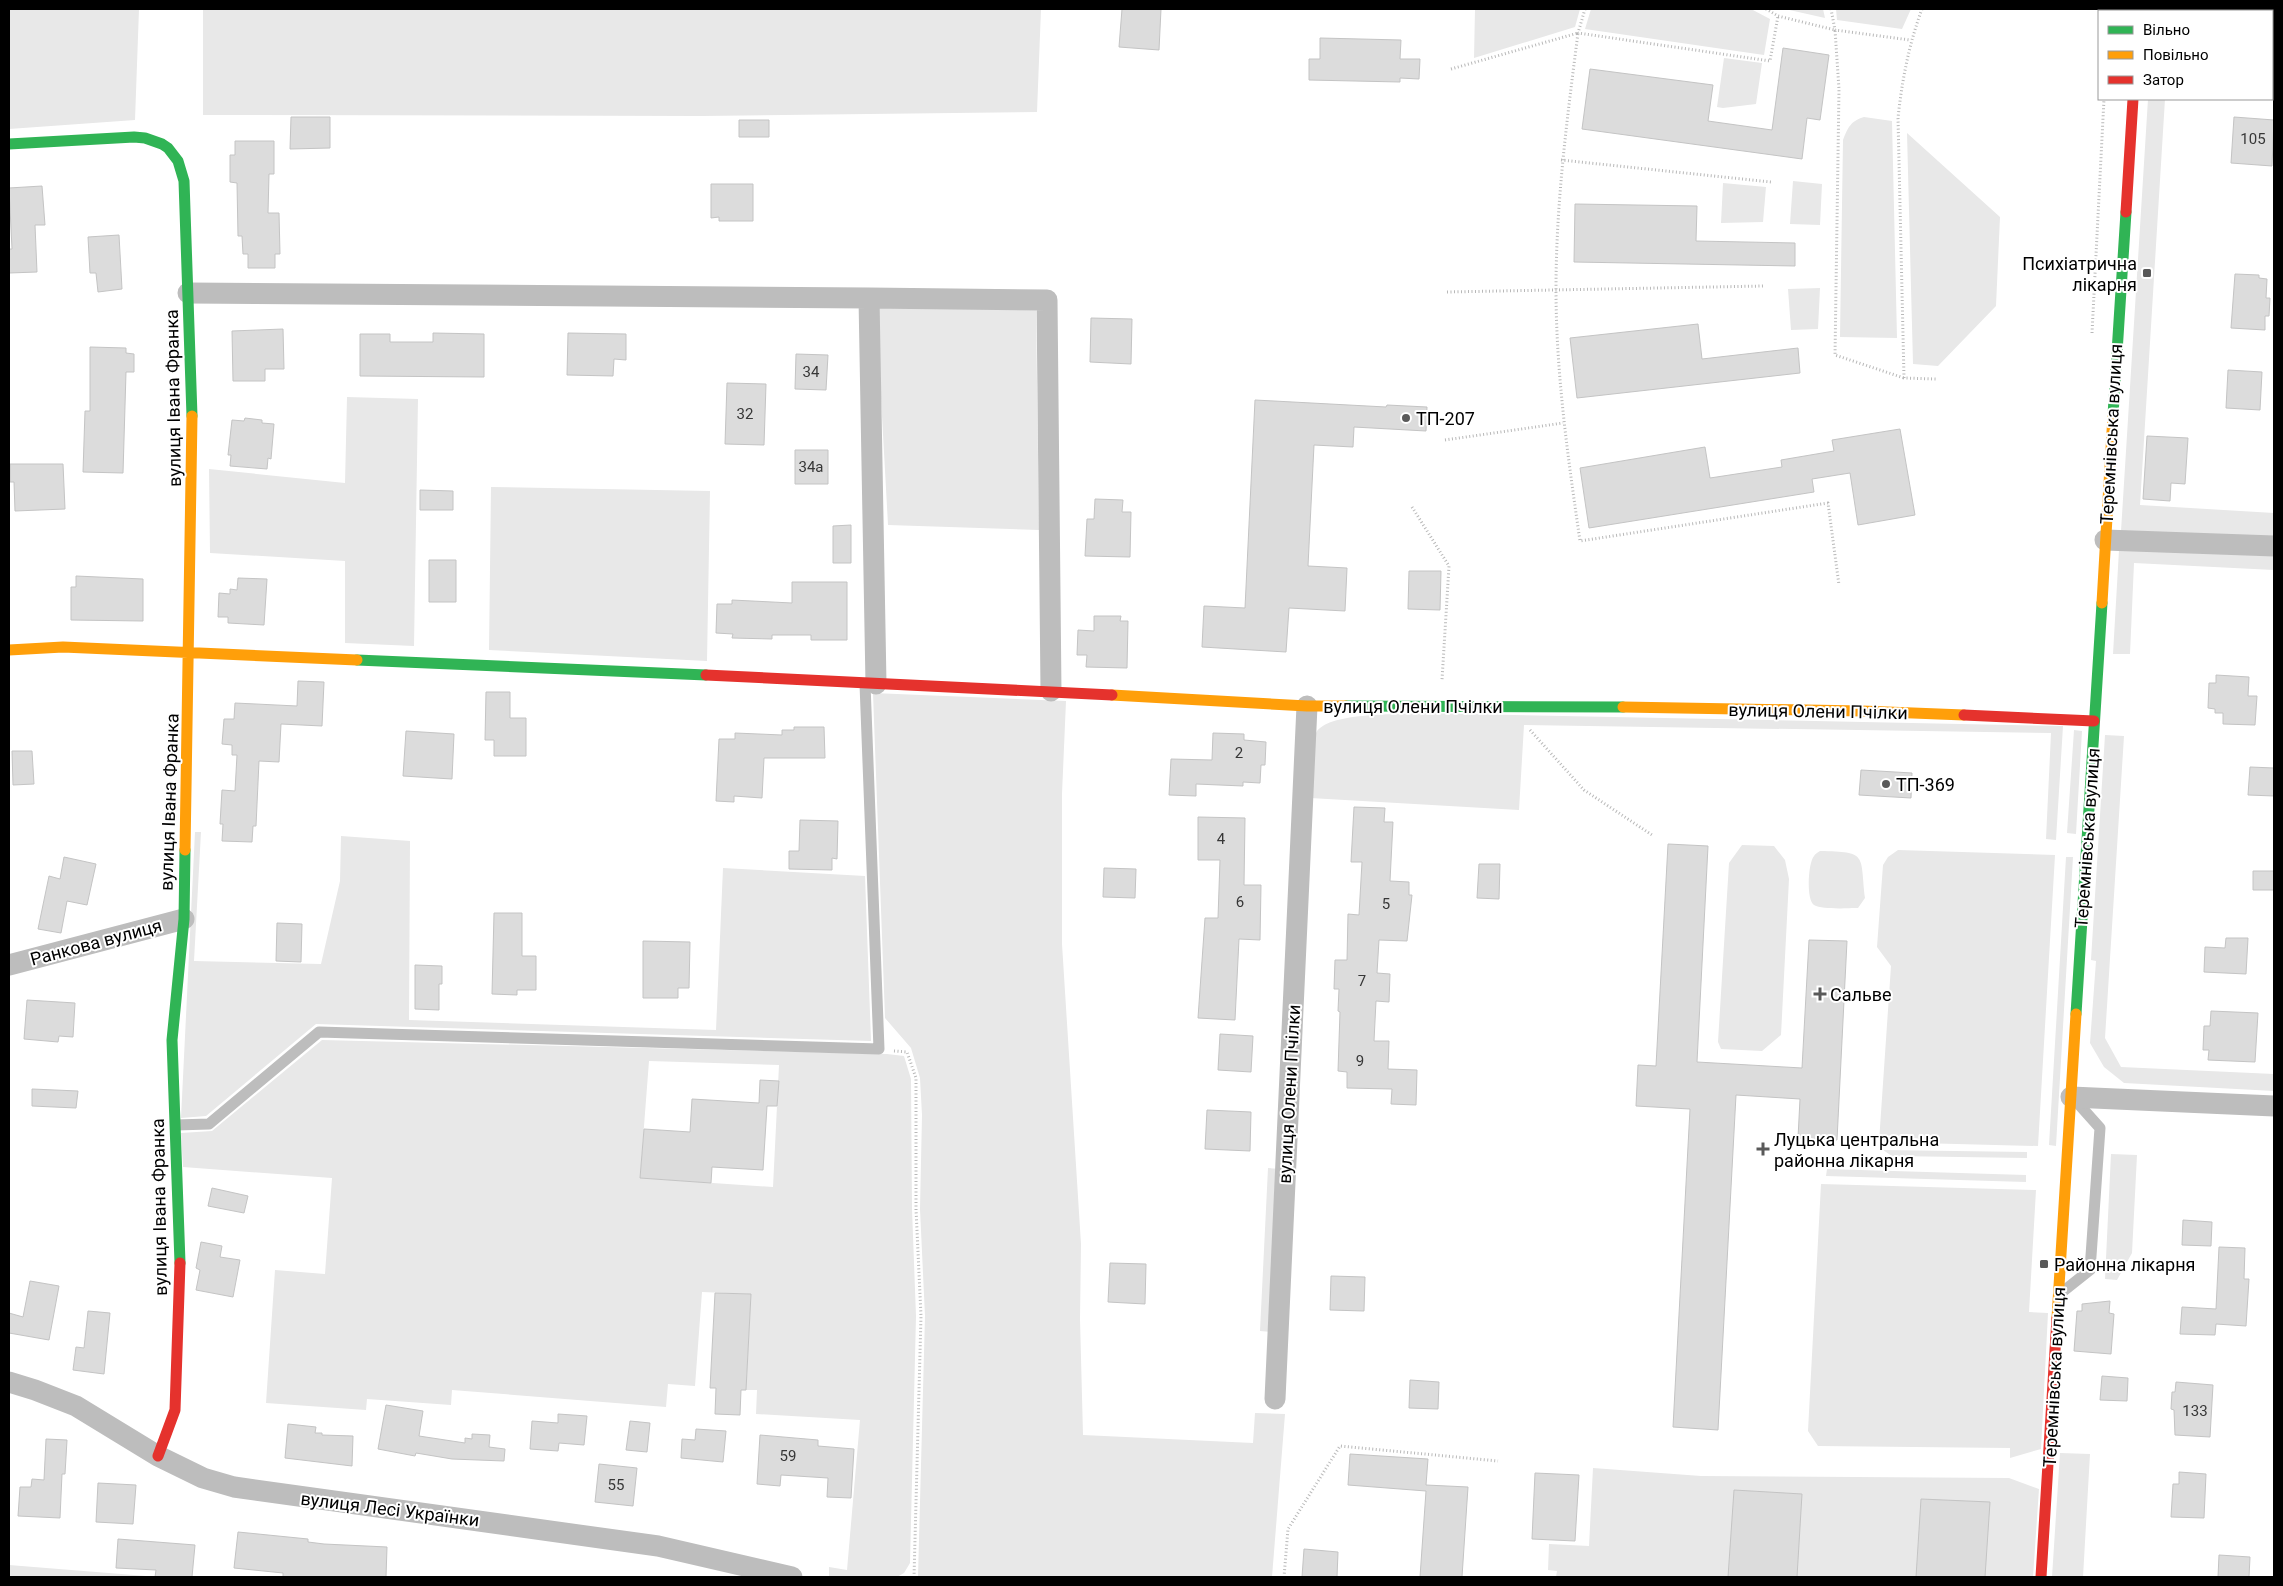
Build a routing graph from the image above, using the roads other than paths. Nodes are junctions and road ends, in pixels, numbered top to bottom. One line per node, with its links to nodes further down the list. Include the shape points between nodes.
1 (2133, 100): 5 (street, Теремнівська вулиця)
2 (9, 144): 3 (street, вулиця Івана Франка, via 134,137 152,138 170,148 181,165 184,181)
3 (188, 293): 4 (street); 8 (street, вулиця Івана Франка, via 193,440)
4 (869, 298): 9 (street); 10 (street, via 1047,300)
5 (2105, 540): 6 (street); 12 (street, Теремнівська вулиця)
6 (2274, 546)
7 (9, 650): 8 (street, via 63,647)
8 (191, 652): 9 (street); 13 (street, вулиця Івана Франка)
9 (870, 684): 10 (street); 17 (lane, via 879,1049 319,1032 209,1124)
10 (1051, 691): 11 (street)
11 (1307, 706): 12 (street, вулиця Олени Пчілки, via 1862,710); 20 (street, вулиця Олени Пчілки)
12 (2094, 721): 15 (street, Теремнівська вулиця)
13 (184, 919): 14 (street, Ранкова вулиця); 17 (street, вулиця Івана Франка, via 172,1040)
14 (9, 965)
15 (2071, 1097): 16 (street); 18 (street, Теремнівська вулиця); 18 (lane, via 2100,1128 2090,1270)
16 (2274, 1106)
17 (176, 1125): 21 (street, вулиця Івана Франка, via 181,1248 175,1410)
18 (2058, 1296): 23 (street, Теремнівська вулиця)
19 (9, 1382): 21 (street, вулиця Лесі Українки, via 76,1406)
20 (1275, 1399)
21 (158, 1456): 22 (street, вулиця Лесі Українки, via 203,1478 234,1487 658,1546)
22 (792, 1577)
23 (2041, 1577)

